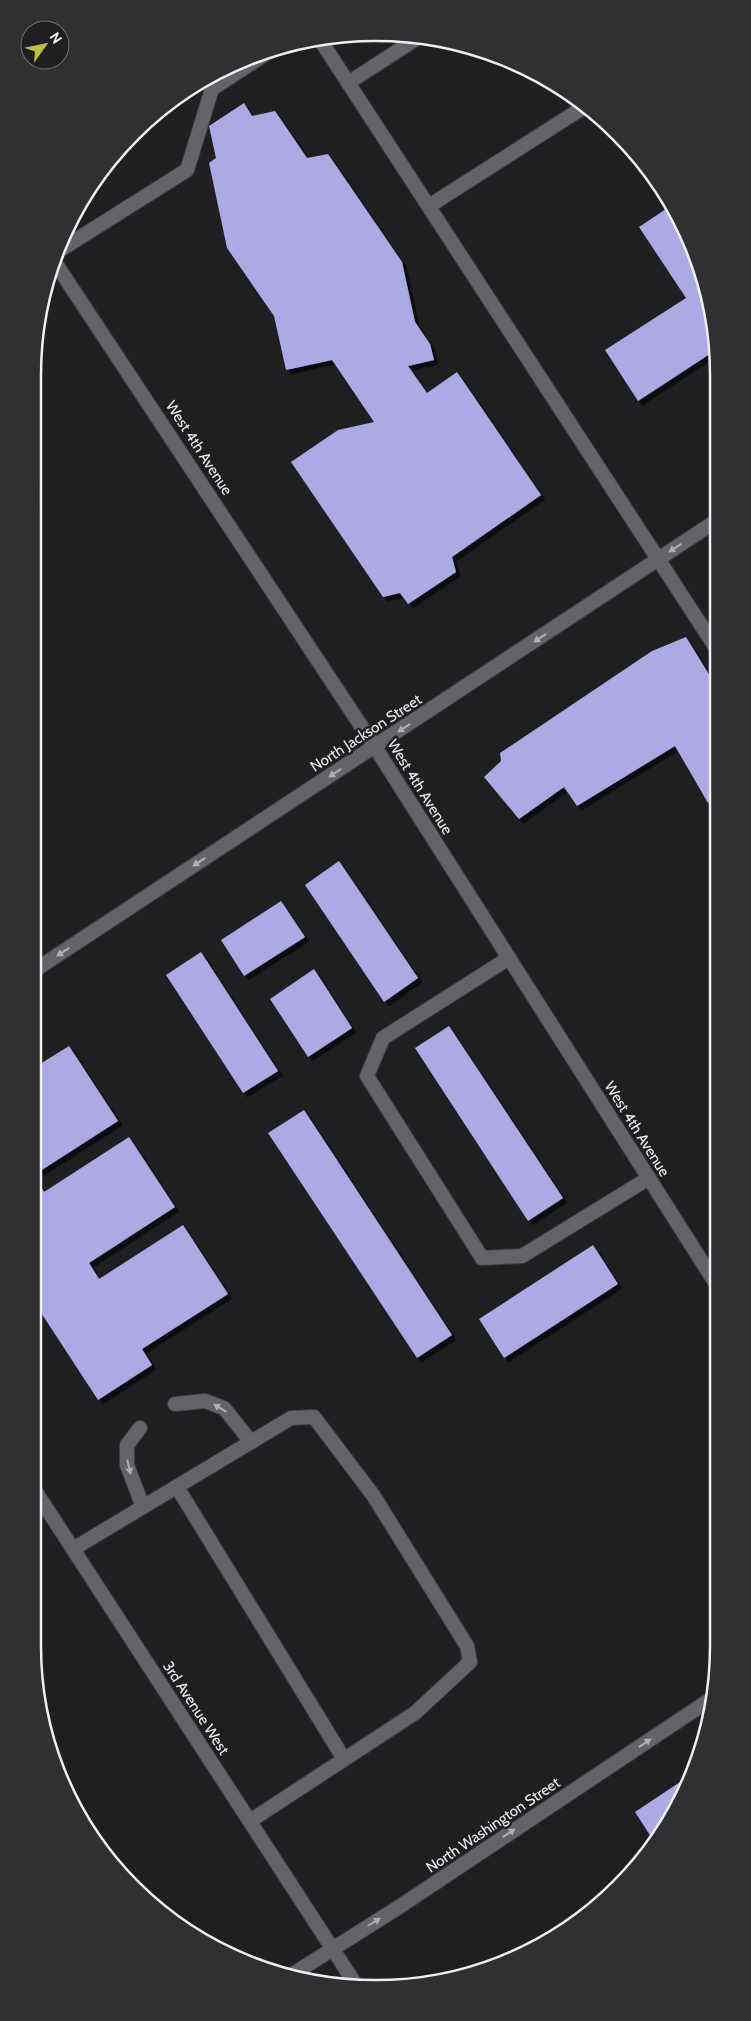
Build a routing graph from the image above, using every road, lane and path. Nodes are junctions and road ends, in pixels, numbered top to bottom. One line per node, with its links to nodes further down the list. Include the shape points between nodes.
1 (410, 43): 4 (street)
2 (324, 45): 4 (street)
3 (240, 71): 7 (street, via 212,89 187,170)
4 (348, 83): 6 (street)
5 (578, 110): 6 (street)
6 (429, 206): 10 (street)
7 (68, 245)
8 (59, 268): 12 (street, West 4th Avenue)
9 (710, 525): 10 (street, North Jackson Street, one-way to 10)
10 (658, 560): 11 (street); 12 (street, North Jackson Street, one-way to 12)
11 (710, 639)
12 (376, 747): 13 (street, West 4th Avenue); 14 (street, North Jackson Street, one-way to 14)
13 (509, 958): 15 (street, West 4th Avenue); 15 (street, via 383,1038 367,1076 482,1258 522,1256)
14 (41, 966)
15 (649, 1178): 16 (street, West 4th Avenue)
16 (710, 1274)
17 (175, 1404): 19 (street, one-way to 17, via 224,1408 205,1401)
18 (140, 1428): 22 (street, one-way to 22, via 127,1445 127,1465)
19 (251, 1442): 20 (street); 25 (street, via 291,1418 314,1416 373,1495 467,1646 470,1662 415,1713)
20 (177, 1487): 22 (street); 25 (street)
21 (41, 1500): 23 (street, 3rd Avenue West)
22 (143, 1507): 23 (street)
23 (73, 1549): 26 (street, 3rd Avenue West)
24 (704, 1704): 27 (street, North Washington Street, one-way to 24)
25 (344, 1759): 26 (street)
26 (250, 1821): 27 (street, 3rd Avenue West)
27 (332, 1948): 28 (street, North Washington Street); 29 (street, 3rd Avenue West)
28 (299, 1970)
29 (352, 1979)

